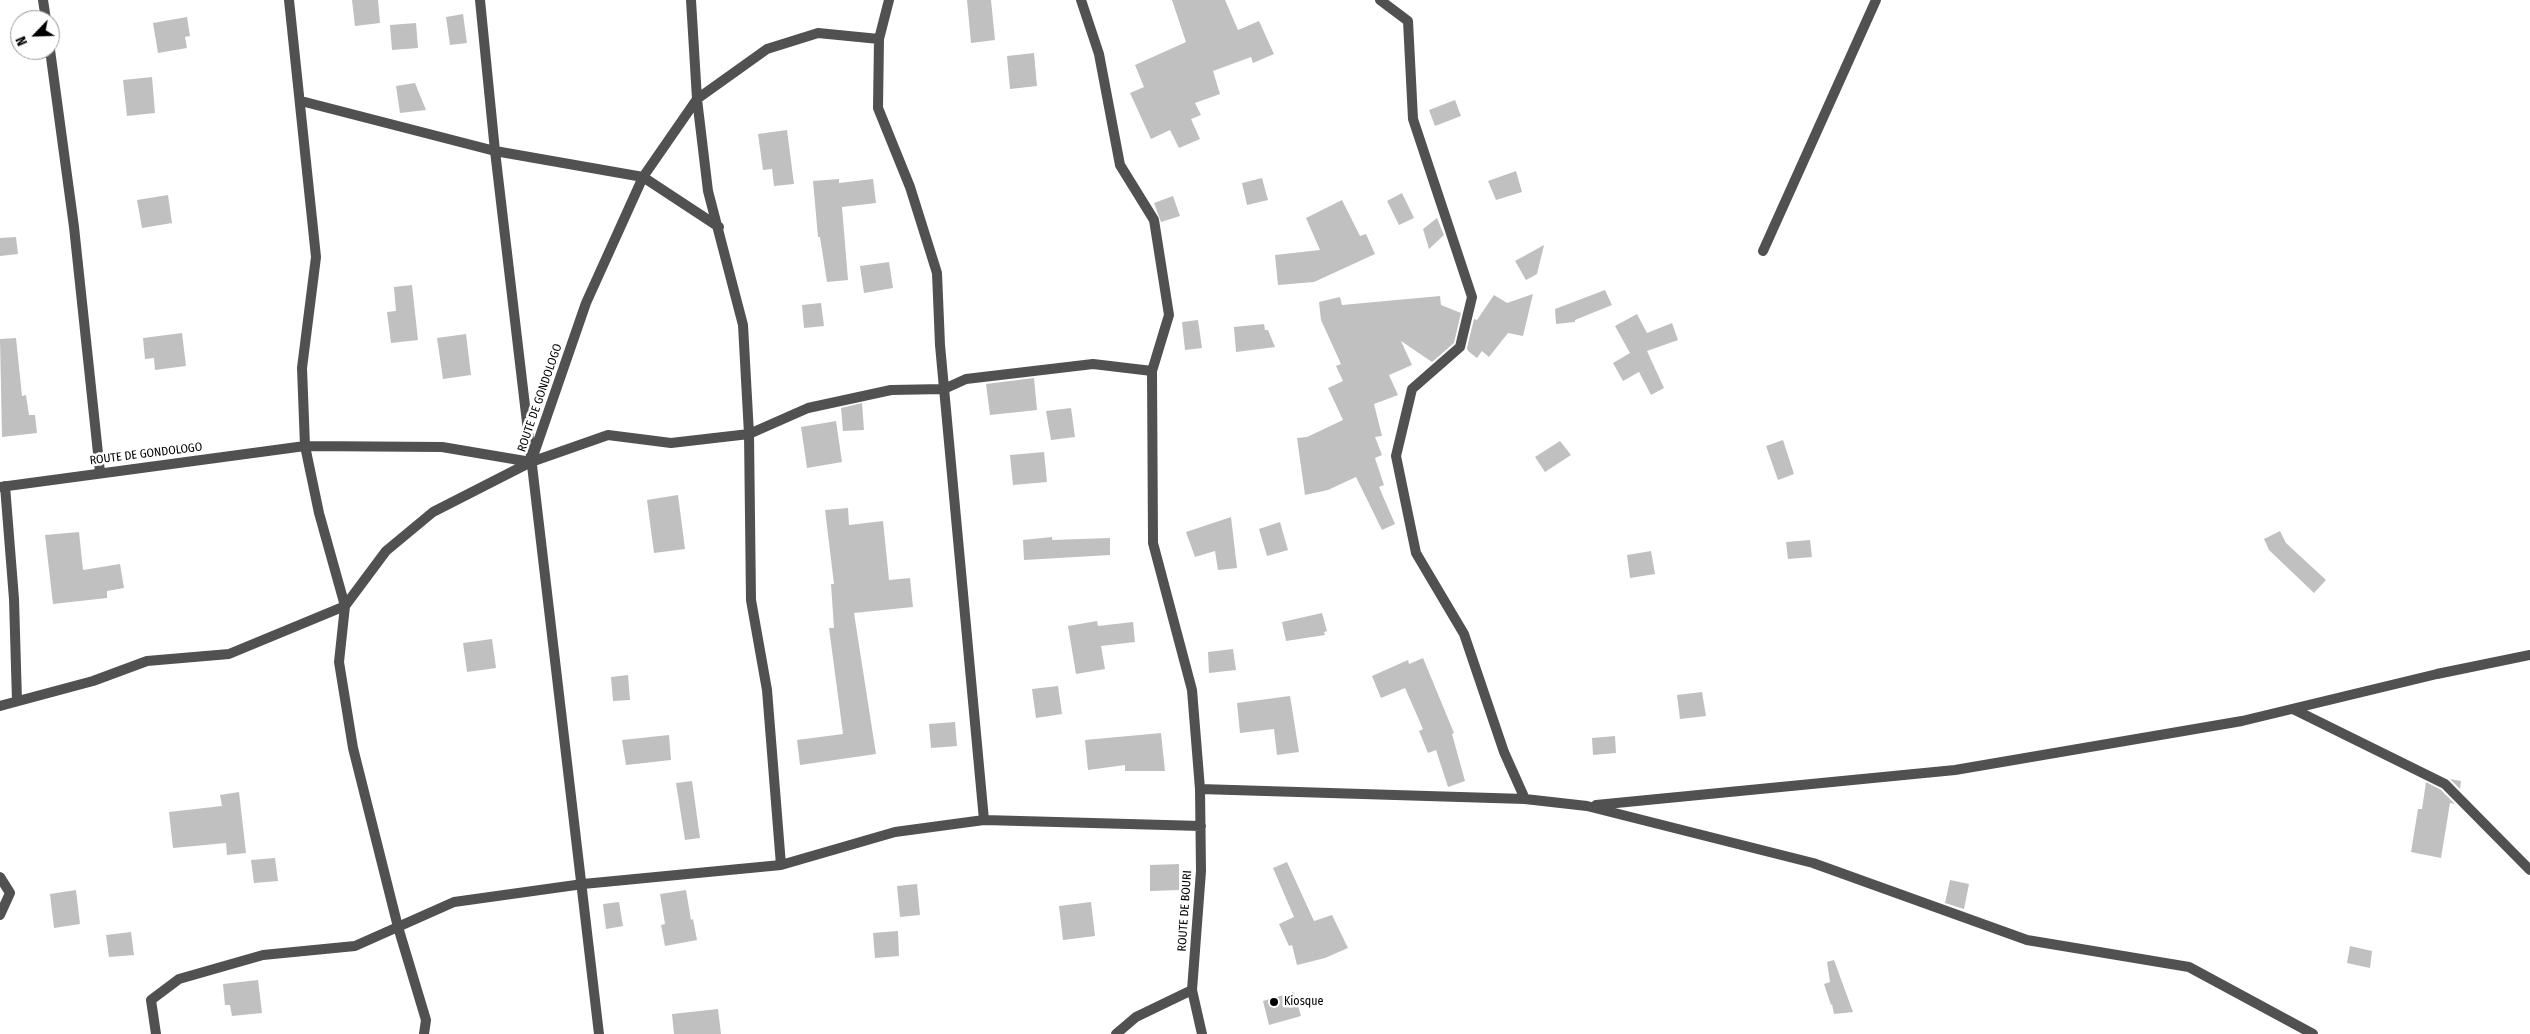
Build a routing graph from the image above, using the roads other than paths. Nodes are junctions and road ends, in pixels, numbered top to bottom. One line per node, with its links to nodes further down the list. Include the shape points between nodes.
1 (289, 0): 11 (street)
2 (480, 0): 12 (street)
3 (691, 0): 10 (street)
4 (889, 0): 8 (street)
5 (1081, 0): 16 (street, ROUTE DE BOURI, via 1099,54 1120,165 1154,220 1169,315)
6 (1380, 0): 29 (street, via 1408,22 1413,119 1472,297 1460,347 1412,389 1396,456 1416,553 1464,634 1504,752)
7 (1876, 0): 15 (street)
8 (879, 39): 10 (street, ROUTE DE GONDOLOGO, via 818,33 767,49); 17 (street, via 878,108 910,186 938,274)
9 (51, 60): 21 (street, via 74,227)
10 (697, 99): 13 (street, ROUTE DE GONDOLOGO); 14 (street, via 708,190)
11 (300, 101): 12 (street); 19 (street, via 316,257 302,368)
12 (494, 151): 13 (street); 20 (street)
13 (643, 177): 14 (street); 20 (street, ROUTE DE GONDOLOGO, via 586,303)
14 (719, 227): 18 (street, via 743,325)
15 (1763, 251)
16 (1152, 371): 17 (street, via 1093,364 966,378); 28 (street, ROUTE DE BOURI, via 1153,543 1192,690)
17 (944, 389): 18 (street, via 891,390 808,408); 31 (street)
18 (749, 434): 20 (street, via 671,444 608,435); 33 (street, via 751,600 767,690)
19 (305, 446): 20 (street, ROUTE DE GONDOLOGO, via 442,447); 21 (street, ROUTE DE GONDOLOGO); 23 (street, via 319,513)
20 (531, 462): 23 (street, via 433,512 386,551); 36 (street)
21 (100, 472): 22 (street, ROUTE DE GONDOLOGO)
22 (2, 486): 25 (street, via 14,599)
23 (345, 606): 25 (street, via 229,654 147,660 93,681); 38 (street, via 339,662 353,748)
24 (2530, 655): 27 (street)
25 (17, 701): 26 (street)
26 (0, 706)
27 (2293, 709): 30 (street, via 2242,721 1955,770); 34 (street, via 2445,784)
28 (1200, 789): 29 (street); 32 (street, ROUTE DE BOURI)
29 (1525, 799): 30 (street)
30 (1588, 806): 45 (street, via 1813,863 2027,940 2189,967)
31 (984, 820): 32 (street); 33 (street, via 895,832)
32 (1201, 826): 39 (street, ROUTE DE BOURI)
33 (781, 865): 36 (street)
34 (2530, 870)
35 (0, 877): 37 (street, via 10,894)
36 (583, 884): 38 (street, via 454,902); 42 (street)
37 (0, 915)
38 (398, 927): 40 (street, via 355,946 263,955 179,979 151,1000); 41 (street, via 426,1020)
39 (1192, 990): 43 (street, via 1136,1017); 44 (street, ROUTE DE BOURI)
40 (156, 1034)
41 (424, 1034)
42 (599, 1034)
43 (1116, 1034)
44 (1202, 1034)
45 (2313, 1034)

